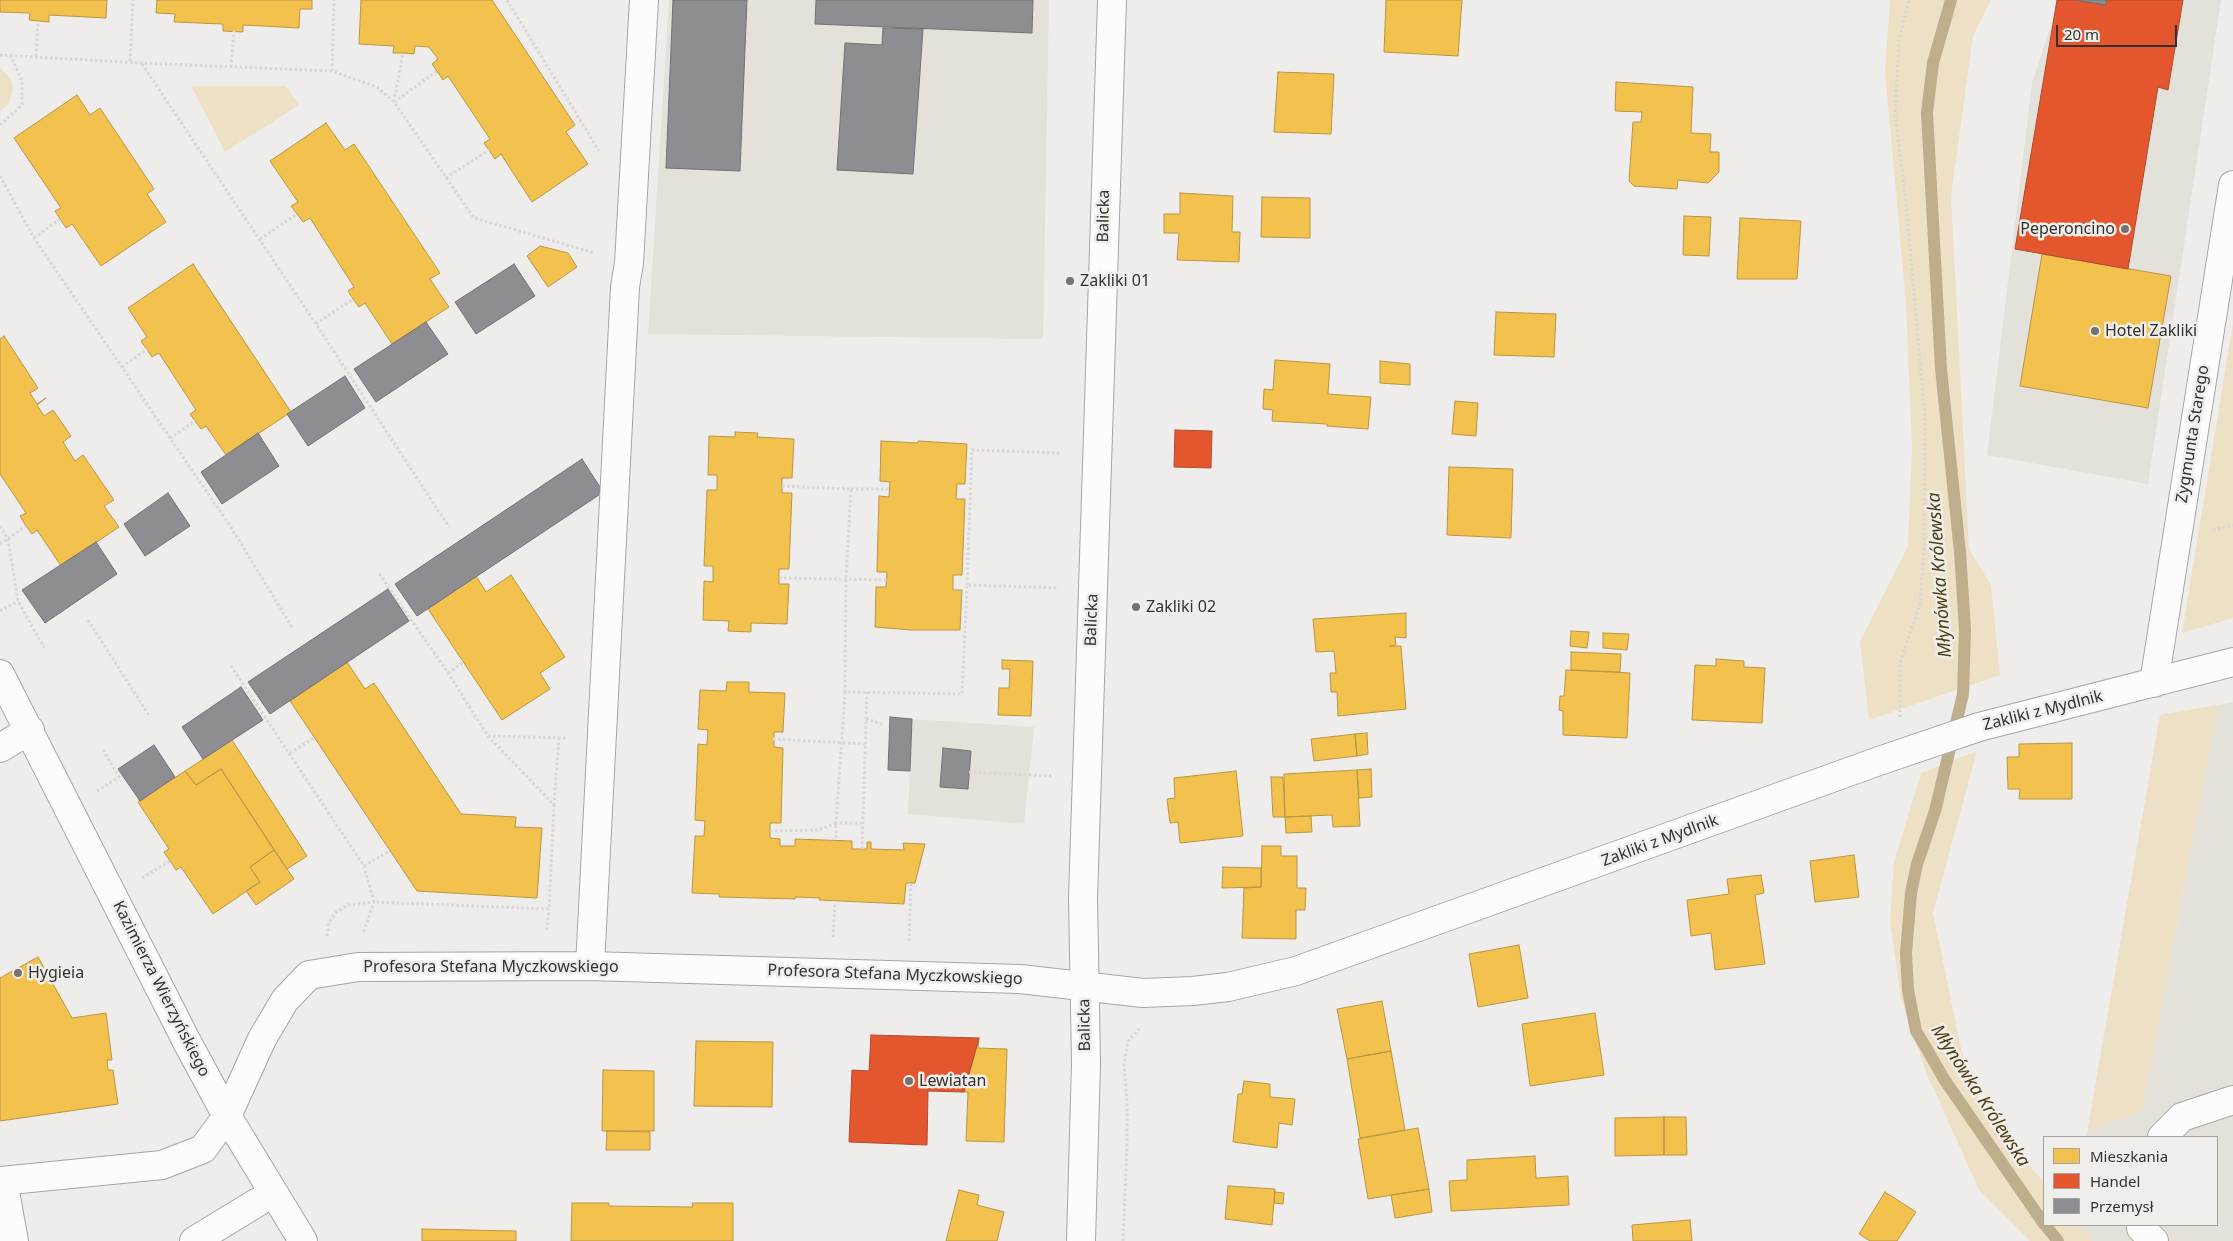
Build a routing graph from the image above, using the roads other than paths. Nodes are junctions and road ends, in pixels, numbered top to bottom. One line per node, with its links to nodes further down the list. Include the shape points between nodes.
1 (644, 0): 9 (street, via 625,287)
2 (1112, 0): 10 (street, Balicka, via 1083,898)
3 (2233, 185): 6 (street, Zygmunta Starego)
4 (2233, 662): 6 (street, Zakliki z Mydlnik)
5 (0, 674): 7 (street, Kazimierza Wierzyńskiego)
6 (2154, 683): 10 (street, Zakliki z Mydlnik, via 1979,727 1296,971 1228,987 1193,991 1143,993)
7 (30, 730): 8 (street); 12 (street, Kazimierza Wierzyńskiego)
8 (0, 748)
9 (590, 966): 10 (street, Profesora Stefana Myczkowskiego, via 1020,979); 12 (street, Profesora Stefana Myczkowskiego, via 358,967 309,975 284,1000 262,1039)
10 (1085, 985): 20 (street, Balicka, via 1086,1082)
11 (2233, 1100): 13 (street, via 2182,1117)
12 (227, 1116): 14 (street, Profesora Stefana Myczkowskiego, via 203,1149 162,1165); 19 (street, Kazimierza Wierzyńskiego)
13 (2163, 1136)
14 (2, 1181): 17 (street)
15 (258, 1202): 18 (street)
16 (2141, 1226): 21 (street)
17 (14, 1241)
18 (194, 1241)
19 (304, 1241)
20 (1081, 1241)
21 (2154, 1241)

